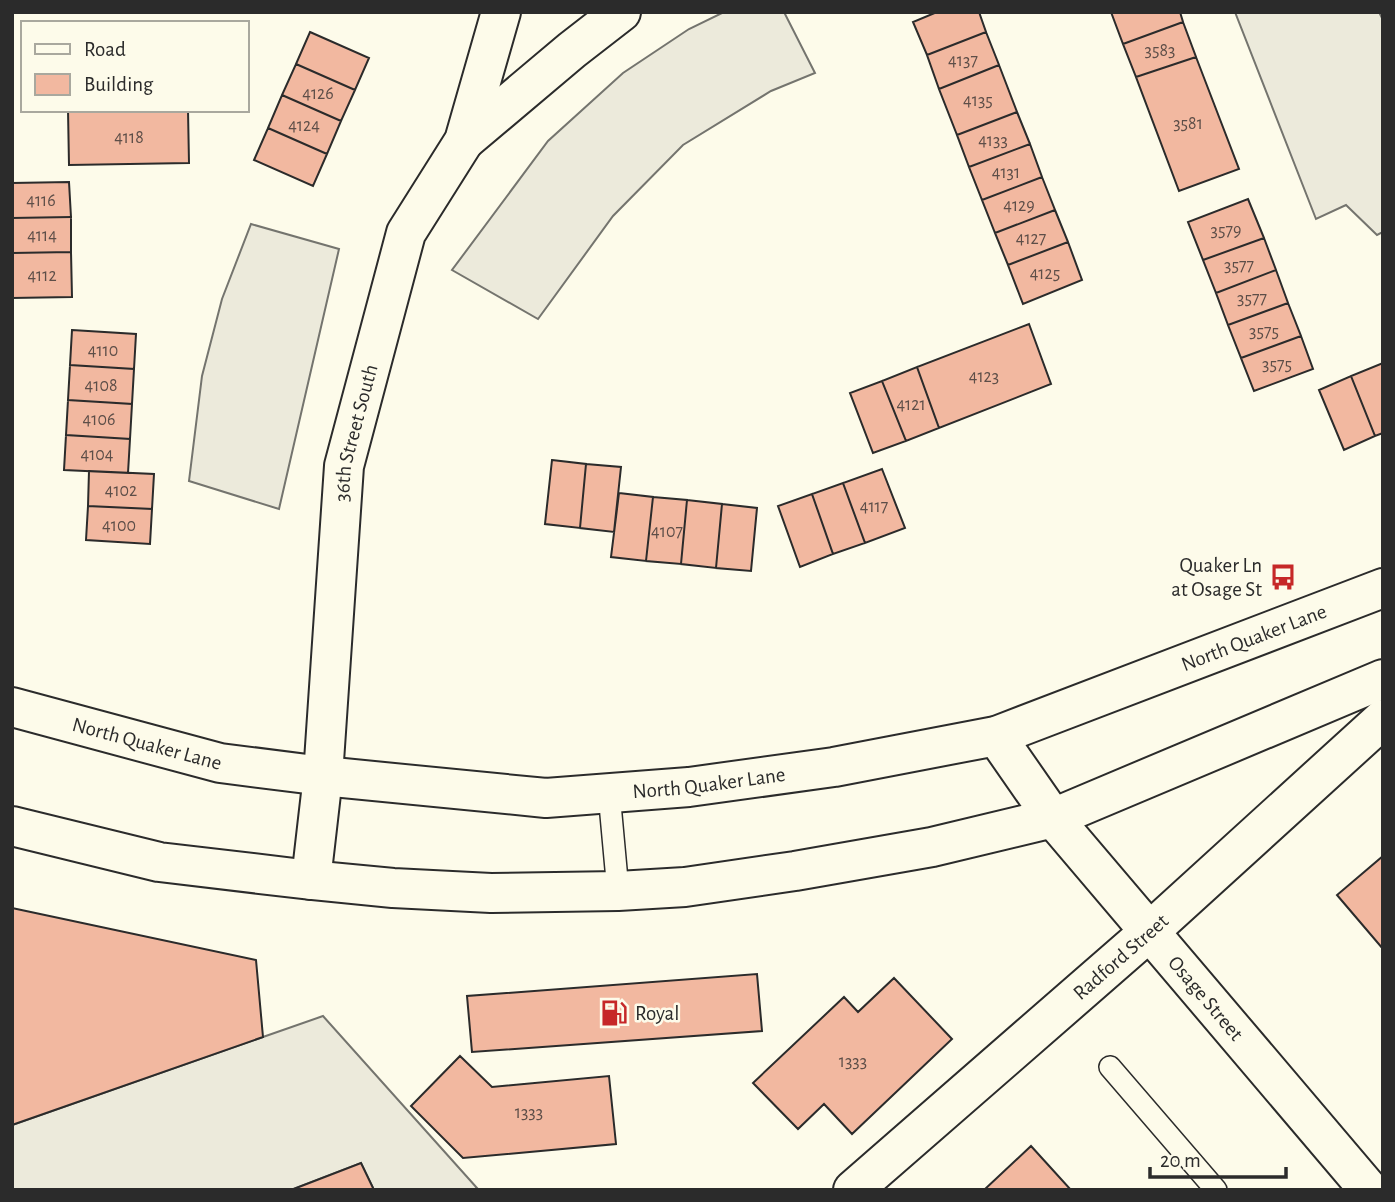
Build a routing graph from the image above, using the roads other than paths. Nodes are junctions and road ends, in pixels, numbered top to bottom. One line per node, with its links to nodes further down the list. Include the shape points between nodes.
1 (500, 12): 3 (main road, 36th Street South)
2 (621, 12): 3 (main road)
3 (464, 141): 9 (main road, 36th Street South, via 406,233 344,466)
4 (1383, 588): 8 (main road, North Quaker Lane)
5 (1383, 679): 11 (main road)
6 (12, 707): 9 (main road, North Quaker Lane, via 220,763)
7 (1383, 719): 15 (main road, Radford Street)
8 (996, 736): 10 (main road, North Quaker Lane, via 834,768); 11 (main road, Osage Street)
9 (323, 776): 10 (main road, North Quaker Lane, via 546,798); 13 (main road, 36th Street South)
10 (609, 793): 14 (lane)
11 (1053, 818): 14 (main road, via 932,847 808,869 685,887); 15 (main road, Osage Street)
12 (12, 826): 13 (main road, via 159,862)
13 (311, 880): 14 (main road, via 491,893)
14 (618, 891)
15 (1149, 932): 17 (main road, Radford Street); 19 (main road, Osage Street)
16 (1110, 1067): 18 (lane)
17 (853, 1190)
18 (1216, 1190)
19 (1369, 1190)

